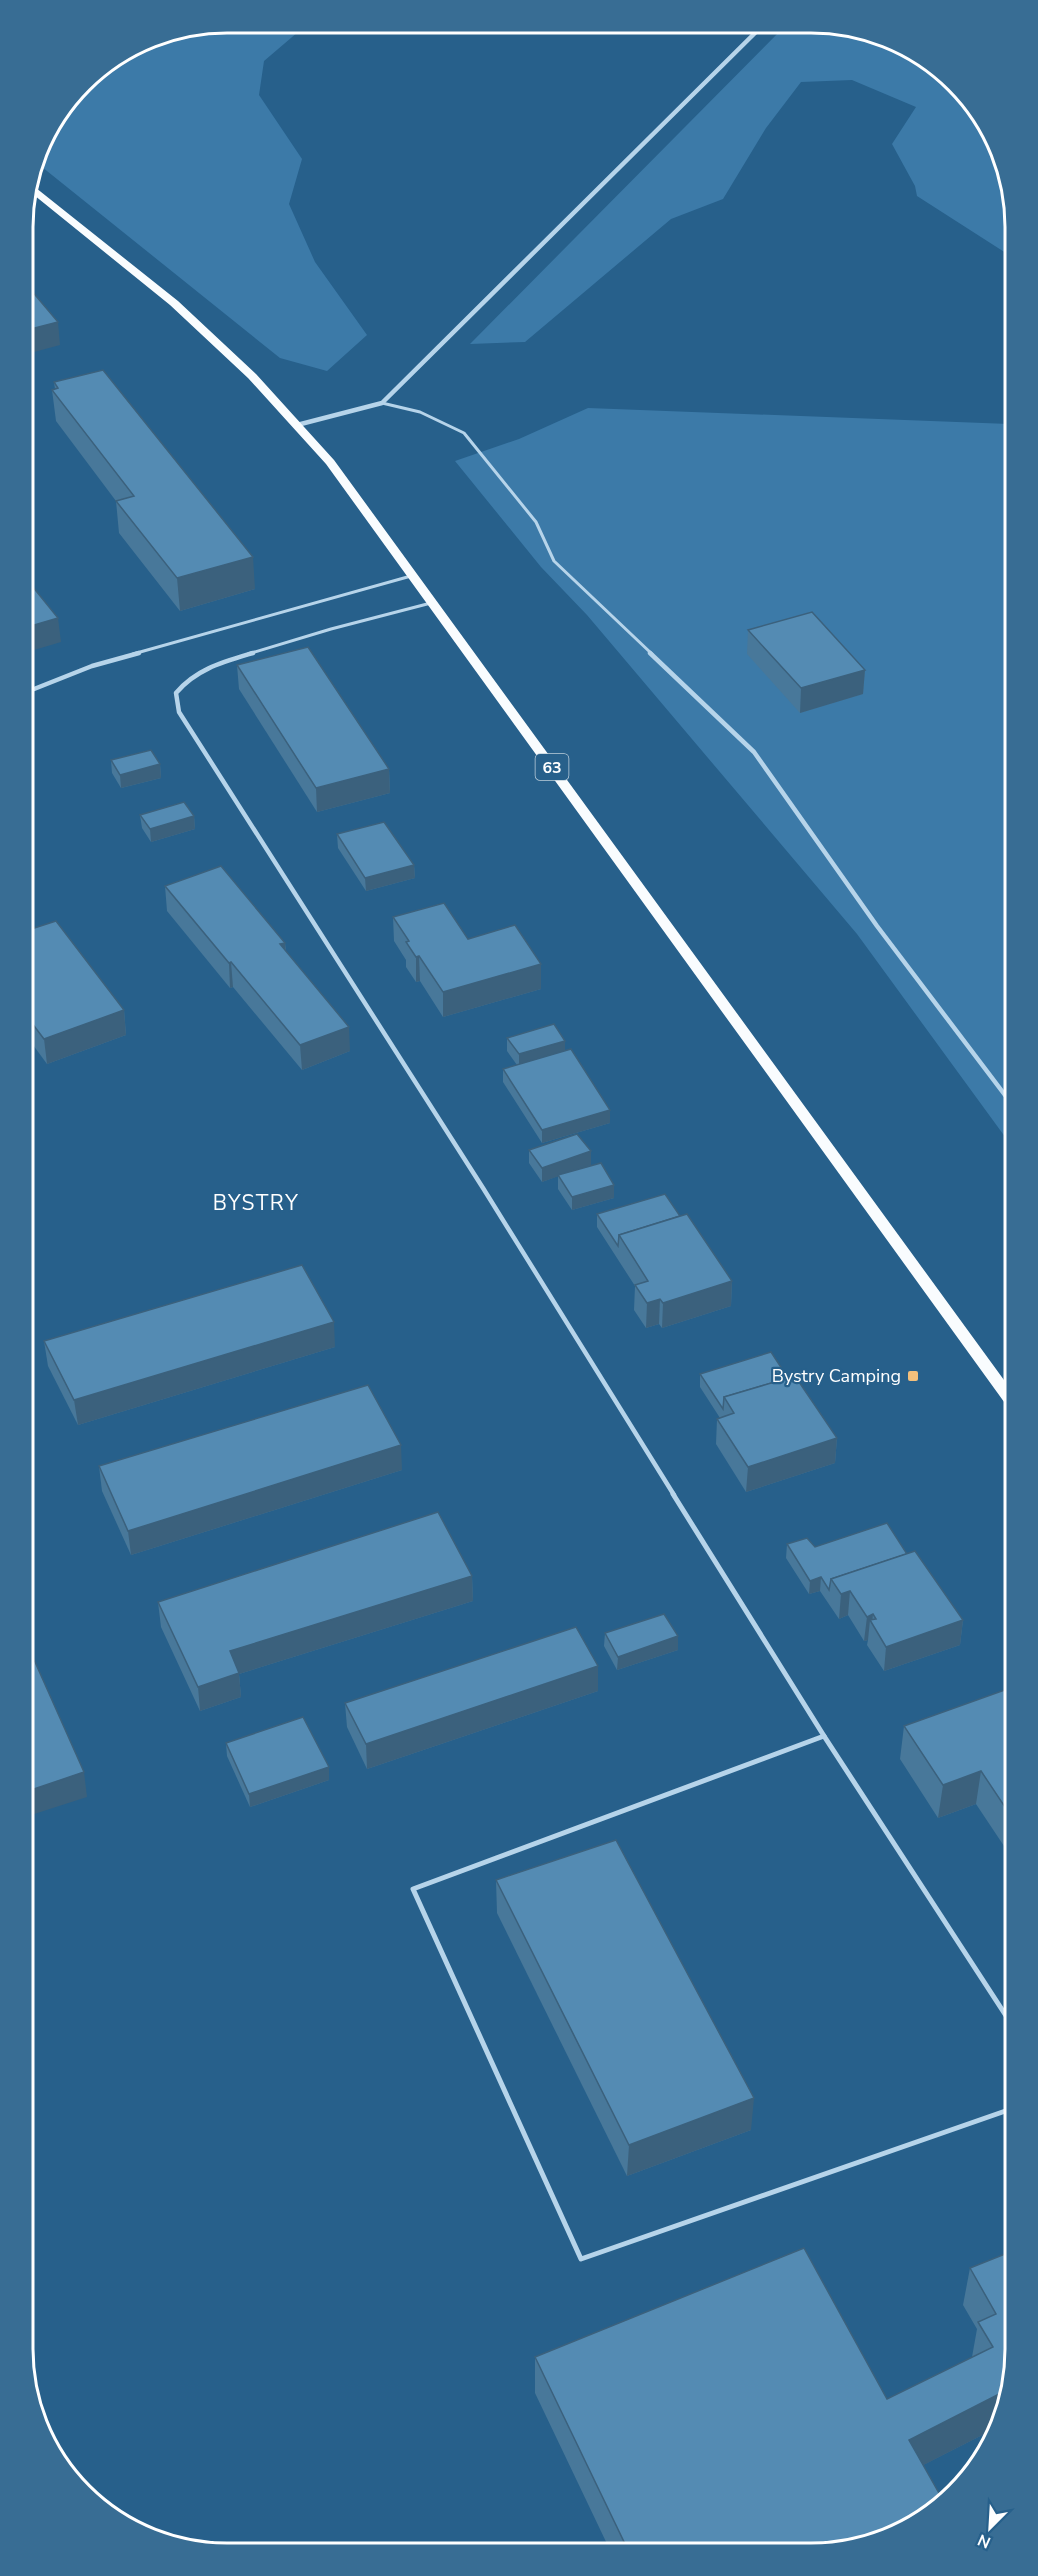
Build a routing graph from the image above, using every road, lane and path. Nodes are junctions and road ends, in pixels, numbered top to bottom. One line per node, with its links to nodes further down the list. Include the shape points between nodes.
1 (755, 33): 3 (street)
2 (37, 192): 4 (main road, 63, via 174,303 252,376)
3 (382, 403): 4 (street); 8 (lane, via 420,412 464,433 536,522 554,561 754,752)
4 (297, 425): 5 (main road, 63, via 330,462)
5 (411, 576): 6 (main road, 63); 7 (lane, via 92,666)
6 (432, 602): 9 (main road, 63); 10 (lane, via 213,665 187,680 176,693 179,712 483,1188)
7 (33, 689)
8 (1005, 1095)
9 (1005, 1392)
10 (824, 1736): 11 (lane); 12 (lane, via 413,1889 581,2259)
11 (1005, 2014)
12 (1005, 2111)

